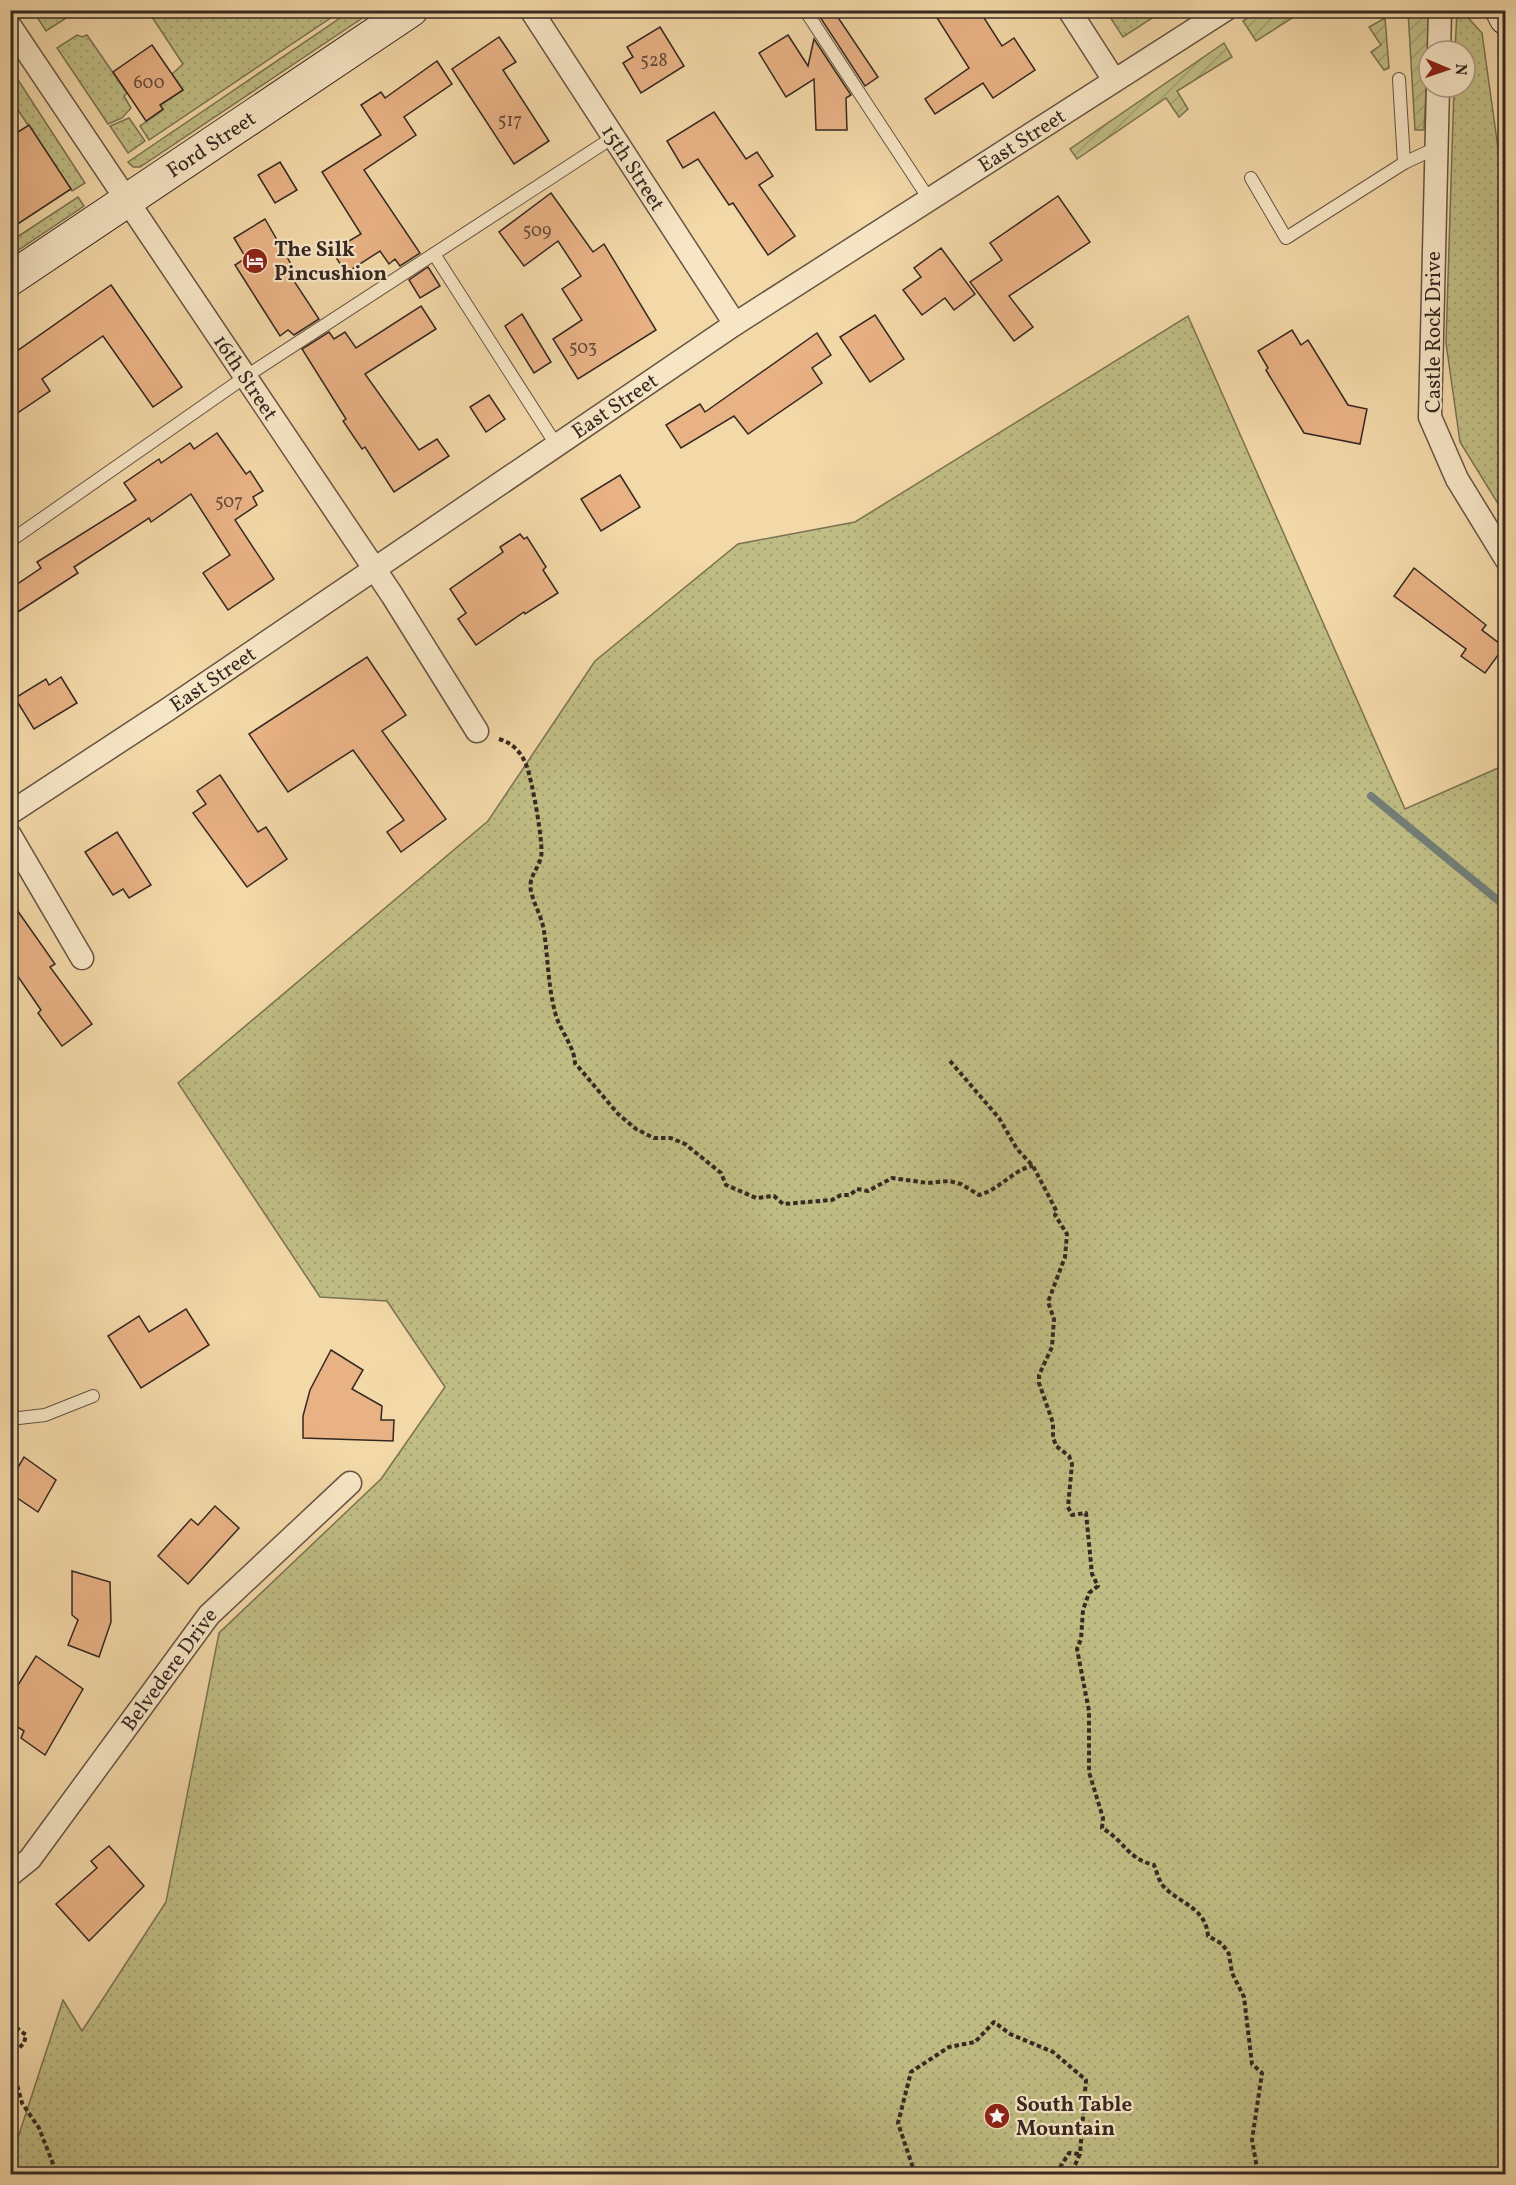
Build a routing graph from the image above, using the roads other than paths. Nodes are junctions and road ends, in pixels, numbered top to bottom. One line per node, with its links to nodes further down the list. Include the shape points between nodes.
1 (411, 10): 19 (main road, Ford Street)
2 (531, 10): 14 (street, 15th Street)
3 (805, 10): 18 (lane)
4 (1069, 10): 12 (street)
5 (1440, 10): 10 (street)
6 (1502, 10): 8 (main road)
7 (1222, 12): 12 (street, East Street)
8 (1506, 18)
9 (10, 26): 19 (street, 16th Street)
10 (1439, 39)
11 (1399, 79): 16 (lane)
12 (1114, 80): 18 (street, East Street)
13 (1438, 99): 15 (street, Castle Rock Drive)
14 (612, 138): 20 (lane); 22 (street, 15th Street)
15 (1436, 148): 16 (lane); 26 (street, Castle Rock Drive, via 1430,417 1457,479)
16 (1404, 163): 17 (lane, via 1286,238)
17 (1251, 178)
18 (929, 199): 22 (street, East Street)
19 (127, 200): 21 (main road, Ford Street); 23 (street, 16th Street)
20 (434, 254): 23 (lane); 24 (lane)
21 (10, 279)
22 (735, 324): 24 (street, East Street)
23 (245, 377): 25 (lane); 27 (street, 16th Street)
24 (557, 446): 27 (street, East Street)
25 (10, 541)
26 (1506, 559)
27 (373, 568): 28 (street, 16th Street); 29 (street, East Street)
28 (477, 731)
29 (10, 813)
30 (10, 835): 31 (street)
31 (82, 958)
32 (93, 1396): 33 (lane, via 45,1415)
33 (10, 1419)
34 (350, 1483): 35 (street, Belvedere Drive, via 208,1615 30,1859)
35 (10, 1875)

